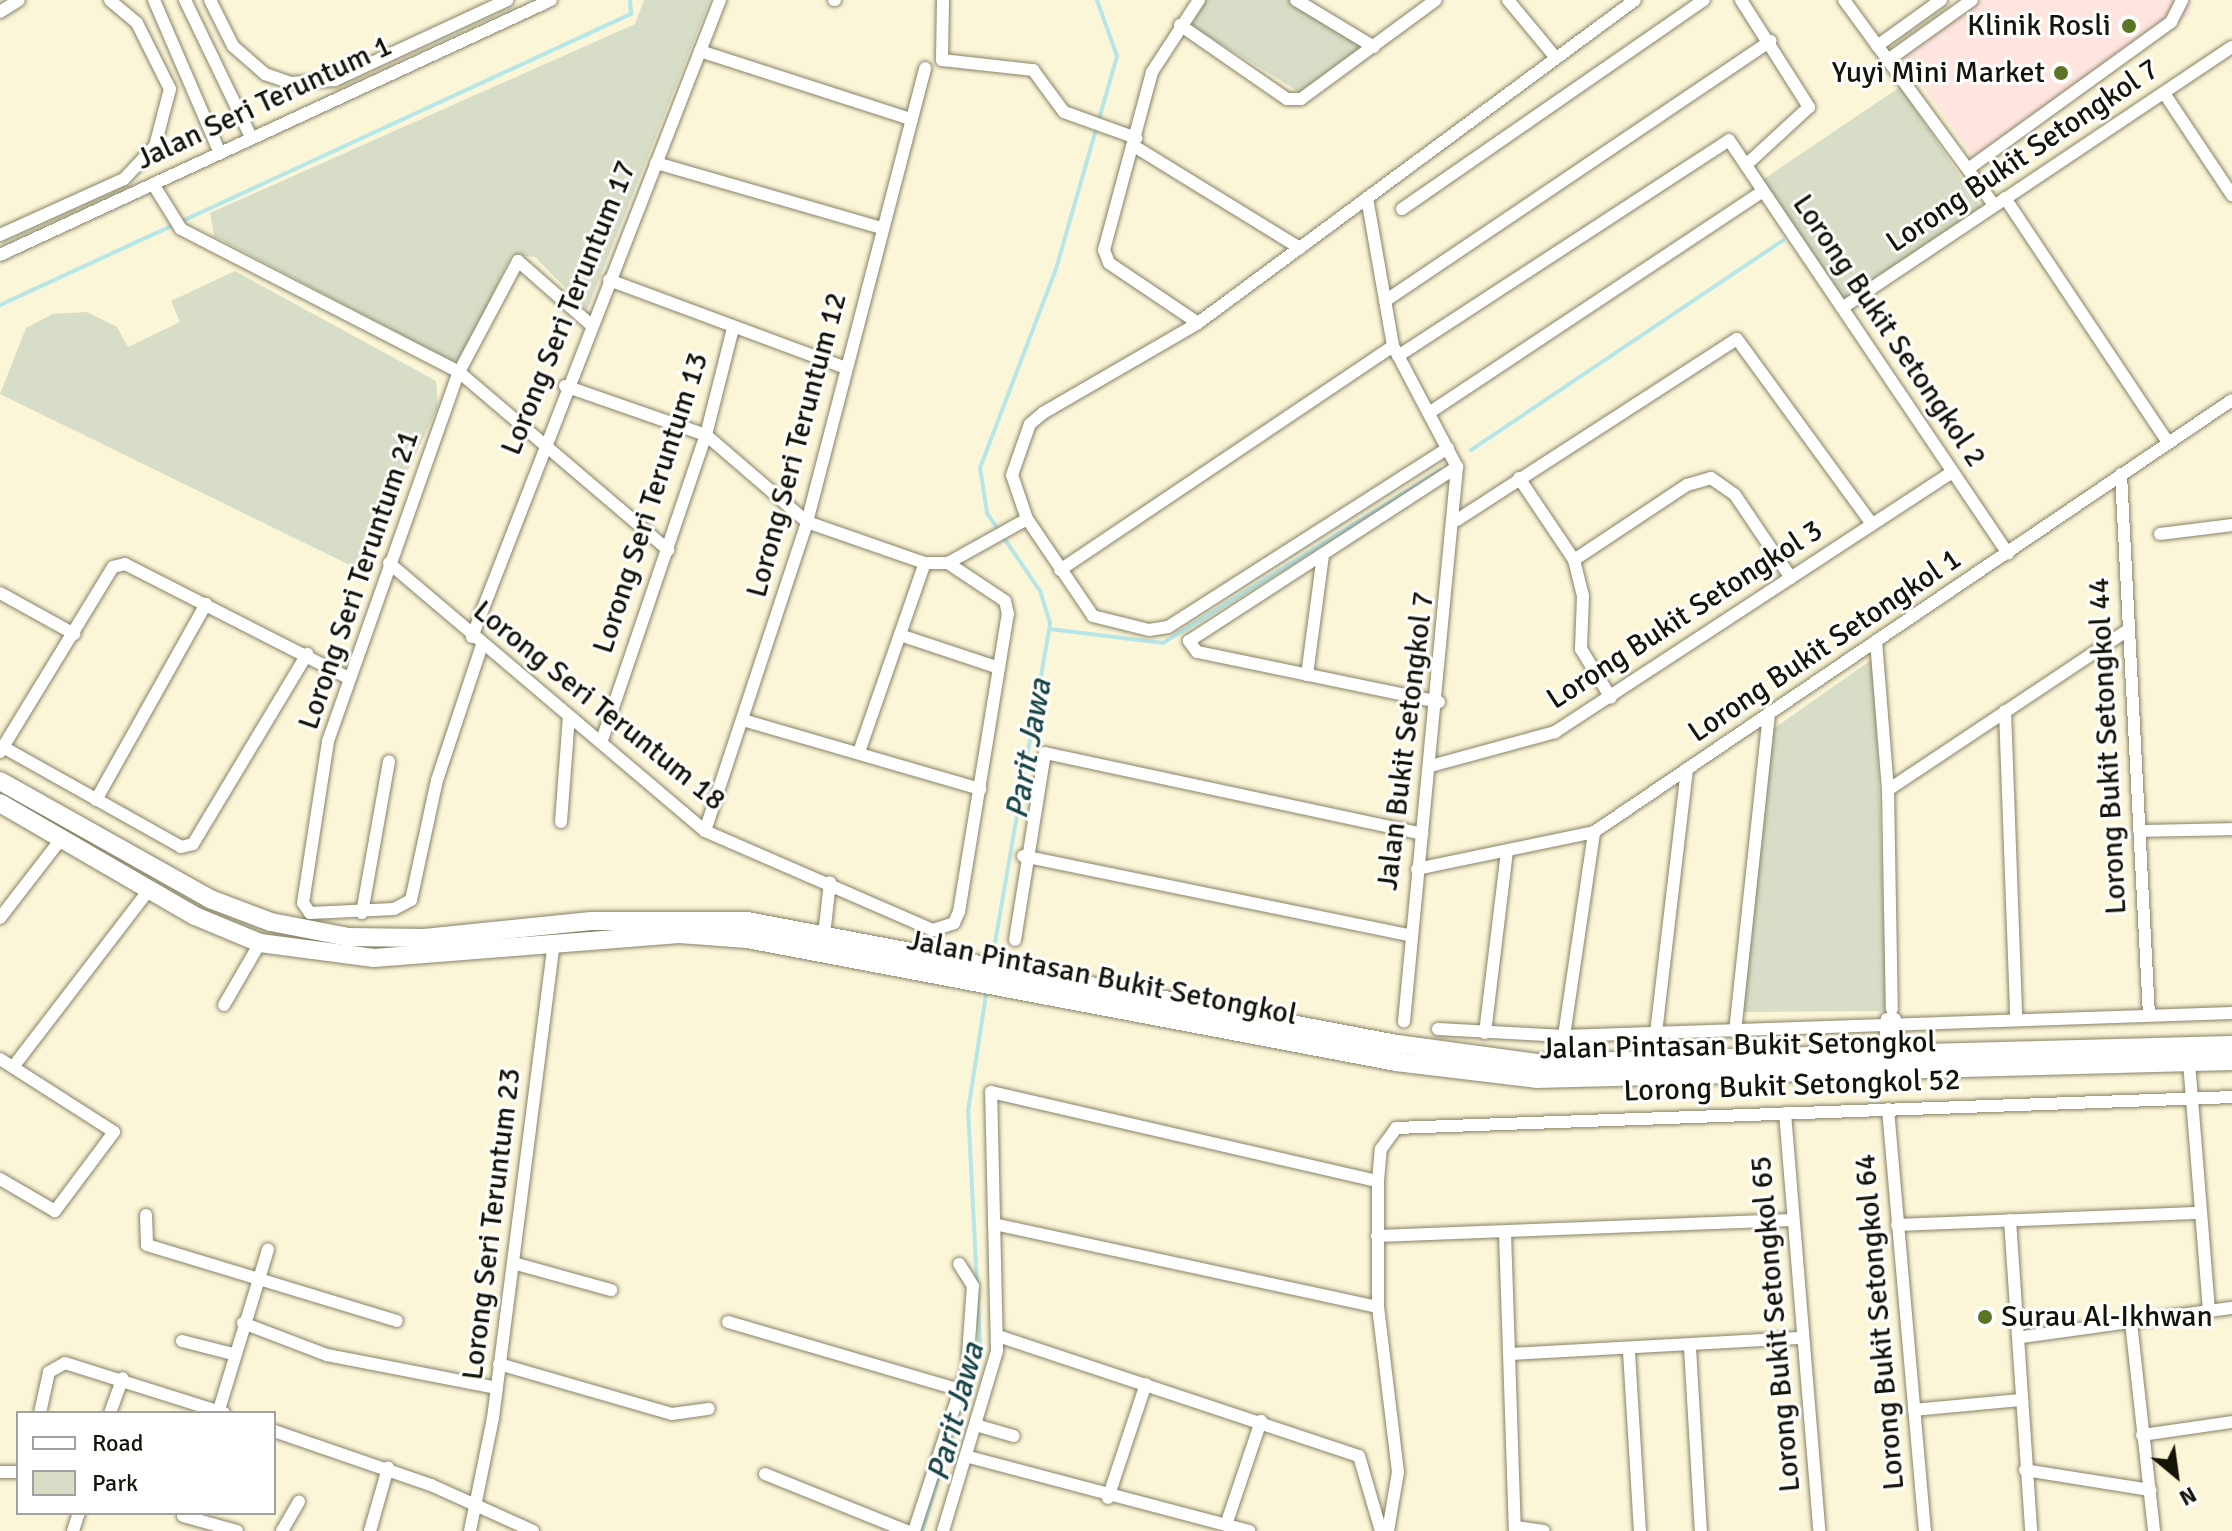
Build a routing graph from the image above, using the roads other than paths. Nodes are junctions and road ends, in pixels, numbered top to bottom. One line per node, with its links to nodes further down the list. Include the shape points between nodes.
1 (19, 0): 21 (street)
2 (110, 0): 34 (street, via 137,23)
3 (154, 0): 33 (street)
4 (185, 0): 29 (street)
5 (210, 0): 24 (street)
6 (507, 0): 24 (street, via 335,80 291,83 265,74)
7 (551, 0): 37 (street, Jalan Seri Teruntum 1)
8 (720, 0): 28 (street, Lorong Seri Teruntum 17)
9 (943, 0): 38 (street, via 942,60 1033,70 1078,120)
10 (1199, 0): 22 (street)
11 (1296, 0): 26 (street)
12 (1436, 0): 26 (street)
13 (1508, 0): 30 (street)
14 (1635, 0): 30 (street)
15 (1741, 0): 23 (street)
16 (1844, 0): 25 (street)
17 (1941, 0): 25 (street)
18 (1972, 0): 31 (street)
19 (2182, 0): 42 (street, via 2171,22)
20 (1697, 2): 48 (street)
21 (0, 12)
22 (1180, 25): 26 (street, via 1292,99 1308,96); 38 (street, via 1152,72)
23 (1771, 41): 41 (street, via 1808,96 1807,115); 54 (street)
24 (233, 46): 29 (street)
25 (1877, 46): 31 (street)
26 (1374, 47)
27 (2232, 47): 35 (street, Lorong Bukit Setongkol 7)
28 (700, 51): 36 (street); 40 (street, Lorong Seri Teruntum 17)
29 (213, 56): 37 (street)
30 (1556, 58): 46 (street)
31 (1888, 60): 42 (street)
32 (925, 68): 36 (street, Lorong Seri Teruntum 12)
33 (189, 81): 34 (street); 39 (street)
34 (170, 89): 50 (street, via 155,146 124,179)
35 (2164, 93): 45 (street); 47 (street, Lorong Bukit Setongkol 7)
36 (910, 119): 49 (street, Lorong Seri Teruntum 12)
37 (251, 137): 39 (street, Jalan Seri Teruntum 1)
38 (1132, 140): 51 (street); 56 (street, via 1104,250 1109,263)
39 (220, 153): 43 (street, Jalan Seri Teruntum 1)
40 (656, 163): 49 (street); 53 (street, Lorong Seri Teruntum 17)
41 (1746, 165): 44 (street); 59 (street, via 1729,140)
42 (1968, 169): 47 (street)
43 (153, 184): 52 (street, Jalan Seri Teruntum 1); 61 (street, via 178,224)
44 (1763, 191): 55 (street, Lorong Bukit Setongkol 2); 64 (street, Lorong Bukit Setongkol 2)
45 (2232, 195)
46 (1367, 198): 51 (street); 54 (street)
47 (1999, 201): 55 (street, Lorong Bukit Setongkol 7); 66 (street)
48 (1402, 209)
49 (881, 228): 60 (street, Lorong Seri Teruntum 12)
50 (0, 235)
51 (1300, 248): 56 (street)
52 (0, 255)
53 (609, 280): 57 (street, Lorong Seri Teruntum 17); 58 (street)
54 (1385, 301): 59 (street)
55 (1842, 308): 70 (street, Lorong Bukit Setongkol 2)
56 (1198, 323): 73 (street, via 1030,424 1012,475)
57 (590, 324): 61 (street, Lorong Seri Teruntum 21, via 518,261); 62 (street, Lorong Seri Teruntum 17)
58 (733, 328): 60 (street); 65 (street, Lorong Seri Teruntum 13)
59 (1395, 351): 64 (street); 86 (street)
60 (843, 367): 75 (street, Lorong Seri Teruntum 12)
61 (459, 372): 67 (street); 83 (street, Lorong Seri Teruntum 21)
62 (565, 386): 65 (street); 67 (street, Lorong Seri Teruntum 17)
63 (2232, 400): 66 (street, Lorong Bukit Setongkol 1)
64 (1429, 413): 68 (street)
65 (706, 435): 75 (street); 79 (street, Lorong Seri Teruntum 13)
66 (2168, 442): 71 (street, Lorong Bukit Setongkol 1)
67 (542, 444): 79 (street); 93 (street, Lorong Seri Teruntum 17)
68 (1448, 448): 69 (street); 86 (street, via 1168,627 1126,627 1093,616)
69 (1457, 467): 74 (street, Jalan Bukit Setongkol 7); 81 (street)
70 (1952, 472): 76 (street, Lorong Bukit Setongkol 3); 80 (street, Lorong Bukit Setongkol 2)
71 (2121, 474): 80 (street, Lorong Bukit Setongkol 1); 90 (street, Lorong Bukit Setongkol 44)
72 (1519, 478): 74 (street); 76 (street, via 1737,339); 82 (street)
73 (1027, 519): 85 (street); 86 (street)
74 (1457, 520): 100 (street, Jalan Bukit Setongkol 7)
75 (807, 522): 84 (street); 104 (street, Lorong Seri Teruntum 12)
76 (1872, 524): 87 (street, Lorong Bukit Setongkol 3)
77 (2232, 525): 78 (street)
78 (2160, 534)
79 (668, 550): 105 (street, Lorong Seri Teruntum 13)
80 (2008, 554): 94 (street, Lorong Bukit Setongkol 1)
81 (1323, 555): 97 (street); 97 (street, via 1189,641 1197,652)
82 (1574, 560): 87 (street, via 1687,485 1711,478 1735,495); 99 (street, via 1583,596 1581,649)
83 (389, 563): 93 (street, Lorong Seri Teruntum 18); 98 (street, Lorong Seri Teruntum 21)
84 (925, 563): 85 (street); 92 (street)
85 (948, 563): 96 (street, via 1005,601)
86 (1060, 570)
87 (1791, 578): 99 (street, Lorong Bukit Setongkol 3)
88 (0, 593): 91 (street)
89 (206, 604): 91 (street, via 125,564 113,567); 95 (street); 114 (street)
90 (2126, 631): 101 (street); 118 (street, Lorong Bukit Setongkol 44)
91 (74, 634): 106 (street)
92 (900, 635): 96 (street); 107 (street)
93 (477, 641): 103 (street, Lorong Seri Teruntum 18); 128 (street, Lorong Seri Teruntum 17, via 437,780 415,893 404,906)
94 (1876, 641): 102 (street, Lorong Bukit Setongkol 1); 113 (street)
95 (307, 654): 98 (street); 114 (street, via 193,844 181,847)
96 (999, 668): 112 (street)
97 (1307, 675): 100 (street)
98 (347, 677): 127 (street, Lorong Seri Teruntum 21, via 328,741)
99 (1611, 698): 109 (street, Lorong Bukit Setongkol 3, via 1523,746)
100 (1439, 702): 109 (street, Jalan Bukit Setongkol 7)
101 (2005, 711): 113 (street); 140 (street)
102 (1769, 713): 110 (street, Lorong Bukit Setongkol 1); 144 (street)
103 (569, 716): 105 (street, Lorong Seri Teruntum 18); 115 (street)
104 (746, 721): 107 (street); 117 (street, Lorong Seri Teruntum 12)
105 (602, 740): 117 (street, Lorong Seri Teruntum 18)
106 (1, 749): 114 (street)
107 (859, 752): 112 (street)
108 (389, 761): 128 (street)
109 (1431, 766): 120 (street, Jalan Bukit Setongkol 7)
110 (1687, 770): 119 (street, Lorong Bukit Setongkol 1); 146 (street)
111 (4, 788): 121 (main road, Jalan Pintasan Bukit Setongkol); 130 (main road, Jalan Pintasan Bukit Setongkol, via 210,899 271,922 391,940)
112 (980, 789): 125 (street, Lorong Seri Teruntum 18, via 954,923 933,930)
113 (1888, 790): 142 (street)
114 (96, 800)
115 (561, 822)
116 (2232, 829): 118 (street)
117 (705, 831): 125 (street, Lorong Seri Teruntum 18)
118 (2139, 831): 139 (street, Lorong Bukit Setongkol 44)
119 (1594, 832): 122 (street, Lorong Bukit Setongkol 1); 147 (street)
120 (1422, 834): 123 (street, via 1059,751 1045,753 1038,765); 124 (street, Jalan Bukit Setongkol 7)
121 (61, 839): 126 (main road, Jalan Pintasan Bukit Setongkol); 129 (street)
122 (1507, 852): 124 (street, Lorong Bukit Setongkol 1); 145 (street)
123 (1023, 856): 132 (street); 133 (street)
124 (1417, 869): 132 (street, Jalan Bukit Setongkol 7)
125 (830, 882): 131 (street)
126 (149, 890): 134 (main road, Jalan Pintasan Bukit Setongkol); 152 (street)
127 (303, 903): 128 (street, Lorong Seri Teruntum 17, via 323,918)
128 (362, 913)
129 (0, 918)
130 (512, 928): 131 (main road, Jalan Pintasan Bukit Setongkol, via 733,921); 136 (main road)
131 (824, 935): 149 (main road, Jalan Pintasan Bukit Setongkol, via 1470,1057 1537,1063)
132 (1409, 935): 141 (street, Jalan Bukit Setongkol 7)
133 (1015, 940)
134 (260, 943): 136 (main road, Jalan Pintasan Bukit Setongkol, via 374,958); 137 (street)
135 (553, 948): 136 (main road, Jalan Pintasan Bukit Setongkol); 153 (main road, Jalan Pintasan Bukit Setongkol, via 679,934 747,939 1396,1062 1536,1079); 169 (street, Lorong Seri Teruntum 23)
136 (521, 951)
137 (224, 1005)
138 (2232, 1013): 139 (street)
139 (2149, 1015): 140 (street)
140 (2016, 1017): 142 (street)
141 (1404, 1021)
142 (1891, 1025): 144 (street); 149 (street)
143 (1438, 1029): 145 (street)
144 (1735, 1032): 146 (street)
145 (1485, 1033): 147 (street)
146 (1656, 1033): 147 (street)
147 (1564, 1036)
148 (2232, 1045): 149 (main road, Jalan Pintasan Bukit Setongkol)
149 (1892, 1052)
150 (0, 1059): 152 (street)
151 (2232, 1061): 153 (main road, Jalan Pintasan Bukit Setongkol)
152 (13, 1067): 158 (street, via 114,1132 55,1211)
153 (2190, 1068): 154 (street)
154 (2191, 1094): 155 (street, Lorong Bukit Setongkol 52); 156 (street, Lorong Bukit Setongkol 52); 160 (street)
155 (2232, 1097)
156 (1888, 1109): 157 (street, Lorong Bukit Setongkol 52); 165 (street, Lorong Bukit Setongkol 64)
157 (1785, 1113): 159 (street, Lorong Bukit Setongkol 52, via 1396,1128 1381,1149); 162 (street, Lorong Bukit Setongkol 65)
158 (0, 1179)
159 (1378, 1181): 164 (street, via 991,1092); 167 (street)
160 (2201, 1213): 163 (street); 175 (street)
161 (146, 1215): 171 (street, via 147,1245)
162 (1792, 1220): 166 (street); 182 (street, Lorong Bukit Setongkol 65)
163 (2010, 1220): 165 (street); 181 (street)
164 (994, 1224): 173 (street); 180 (street)
165 (1897, 1225): 195 (street, Lorong Bukit Setongkol 64)
166 (1505, 1233): 167 (street); 187 (street)
167 (1377, 1236): 173 (street)
168 (268, 1249): 171 (street)
169 (513, 1263): 172 (street); 188 (street, Lorong Seri Teruntum 23)
170 (959, 1264): 192 (street, via 970,1278 973,1304)
171 (258, 1280): 176 (street); 179 (street)
172 (611, 1290)
173 (1378, 1307): 228 (street, via 1398,1472)
174 (2232, 1308): 175 (street)
175 (2209, 1311): 178 (street)
176 (397, 1321)
177 (728, 1322): 192 (street)
178 (2131, 1322): 181 (street); 204 (street)
179 (243, 1323): 186 (street); 191 (street, via 327,1355)
180 (998, 1336): 190 (street); 202 (street)
181 (2022, 1337): 193 (street)
182 (1802, 1338): 184 (street); 232 (street, Lorong Bukit Setongkol 65)
183 (182, 1341): 186 (street)
184 (1690, 1348): 185 (street); 231 (street)
185 (1629, 1352): 187 (street); 230 (street)
186 (233, 1354): 199 (street)
187 (1512, 1354): 216 (street)
188 (499, 1364): 191 (street, Lorong Seri Teruntum 23); 194 (street, via 550,1372 672,1414)
189 (123, 1378): 196 (street, via 57,1364 45,1382); 197 (street); 198 (street)
190 (1146, 1384): 200 (street); 211 (street)
191 (497, 1388): 213 (street, Lorong Seri Teruntum 23)
192 (961, 1390): 224 (street)
193 (2020, 1400): 195 (street); 208 (street)
194 (709, 1409)
195 (1914, 1410): 233 (street, Lorong Bukit Setongkol 64)
196 (40, 1411)
197 (111, 1411)
198 (217, 1411)
199 (220, 1411)
200 (1261, 1421): 215 (street); 227 (street, via 1359,1456)
201 (2232, 1422): 204 (street)
202 (979, 1426): 205 (street); 206 (street)
203 (276, 1432): 207 (street)
204 (2142, 1435): 210 (street)
205 (1014, 1436)
206 (969, 1457): 211 (street); 225 (street)
207 (388, 1468): 213 (street); 220 (street)
208 (2025, 1470): 210 (street); 234 (street)
209 (765, 1474): 223 (street)
210 (2150, 1490): 235 (street)
211 (1108, 1498): 215 (street)
212 (299, 1501): 219 (street)
213 (478, 1507): 221 (street, Lorong Seri Teruntum 23); 222 (street)
214 (183, 1515): 217 (street); 218 (street)
215 (1226, 1525): 226 (street)
216 (1515, 1529): 229 (street)
217 (178, 1531)
218 (237, 1531)
219 (282, 1531)
220 (370, 1531)
221 (470, 1531)
222 (533, 1531)
223 (907, 1531)
224 (914, 1531)
225 (943, 1531)
226 (1249, 1531)
227 (1381, 1531)
228 (1388, 1531)
229 (1544, 1531)
230 (1640, 1531)
231 (1701, 1531)
232 (1819, 1531)
233 (1925, 1531)
234 (2031, 1531)
235 (2154, 1531)

